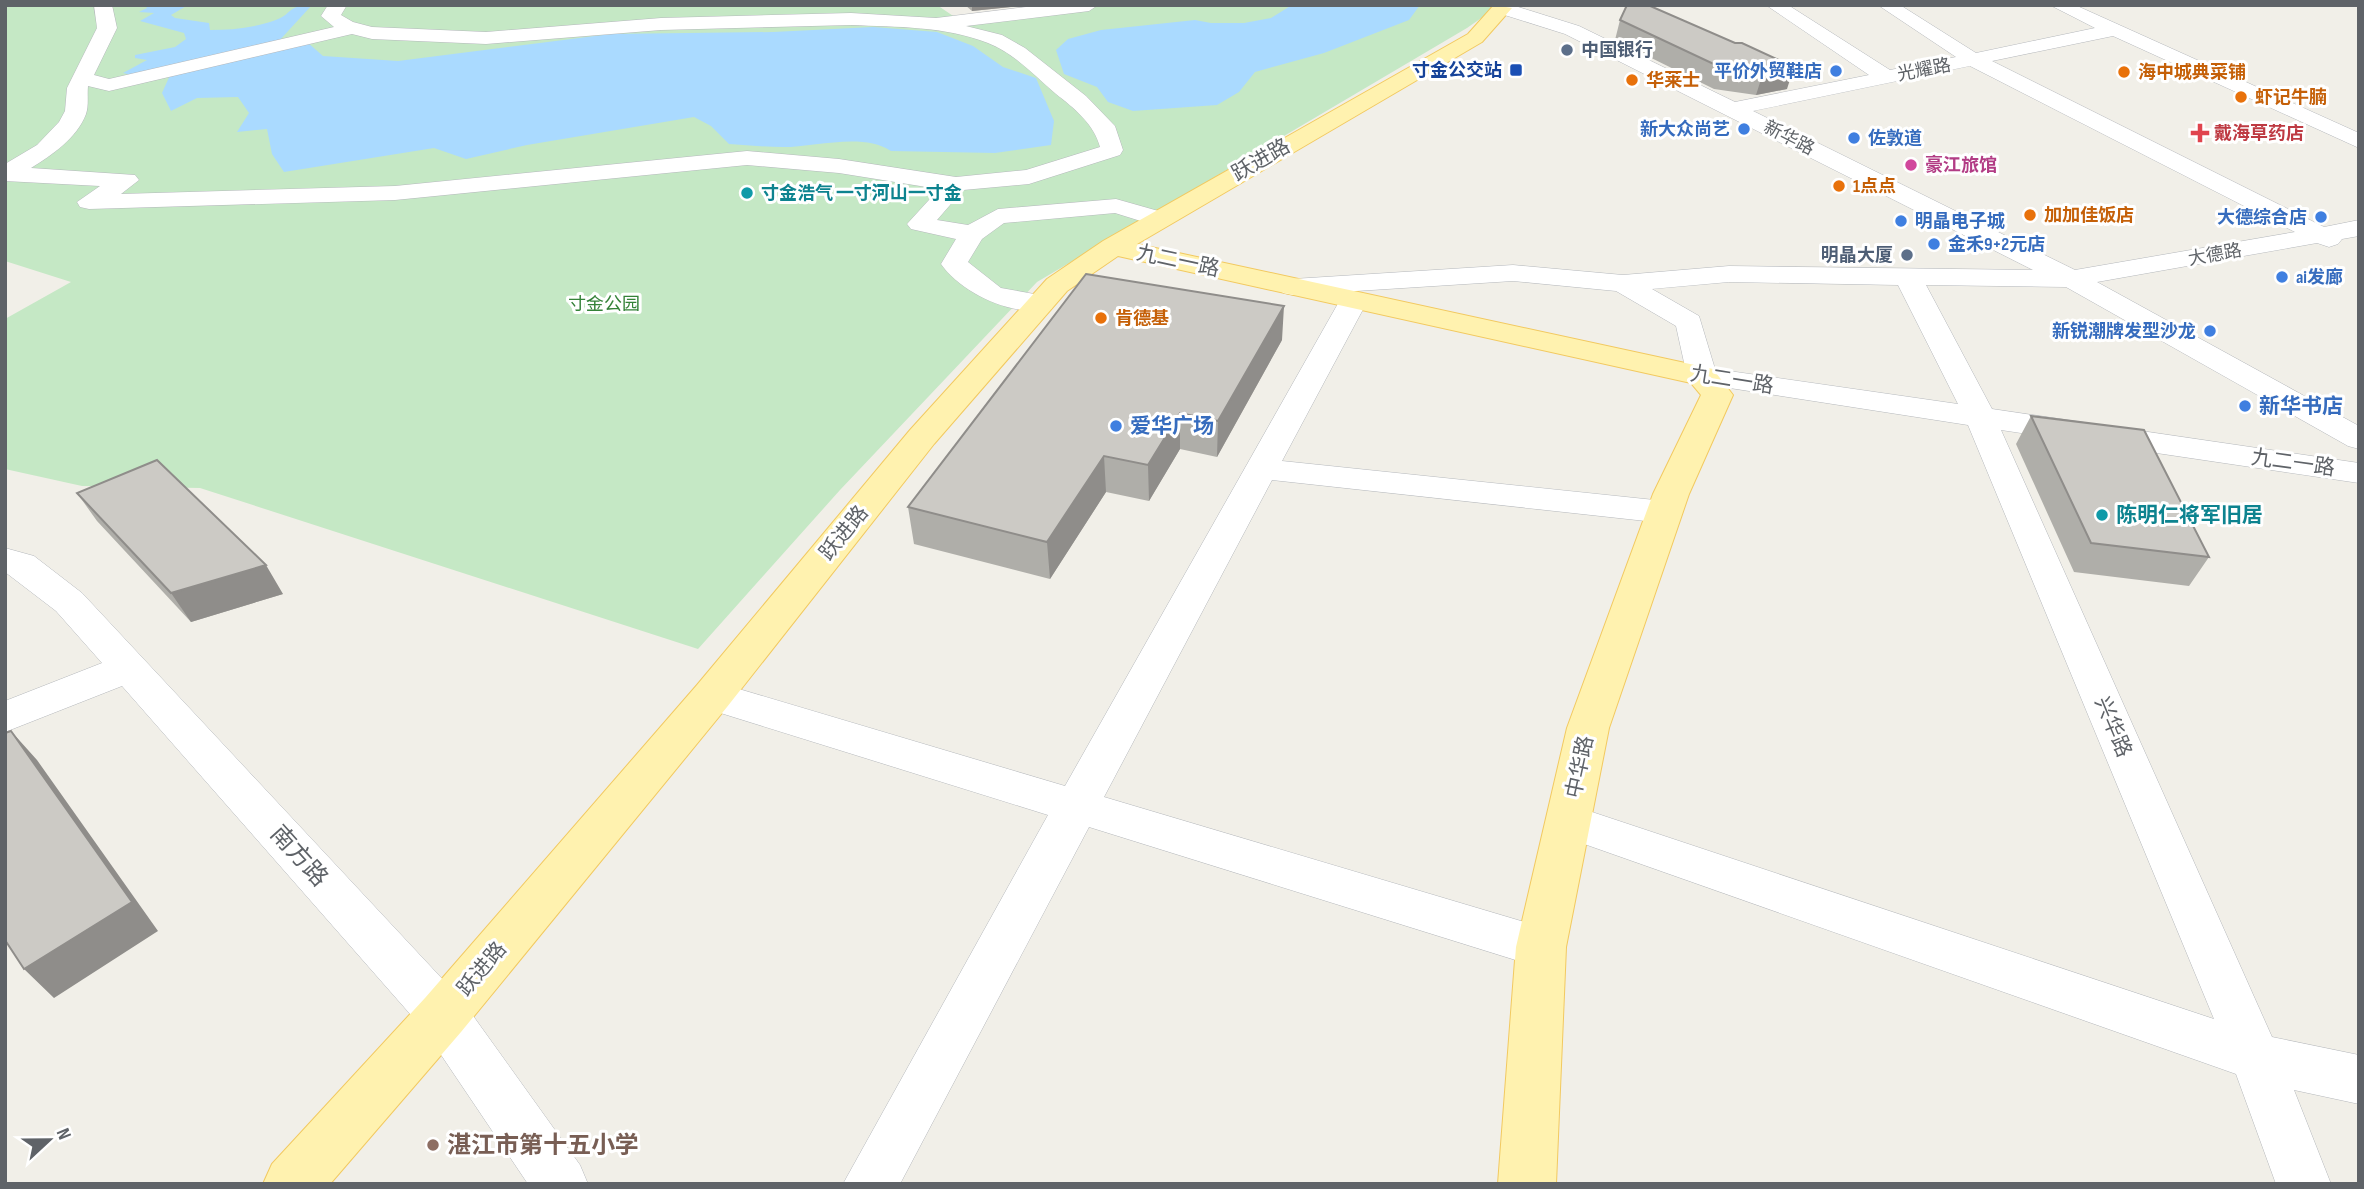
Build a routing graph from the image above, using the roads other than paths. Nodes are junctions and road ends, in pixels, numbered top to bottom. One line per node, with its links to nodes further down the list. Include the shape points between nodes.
1 (103, 5): 12 (street, via 107,28)
2 (338, 5): 9 (street, via 330,16)
3 (1089, 5): 8 (street)
4 (1775, 5): 13 (street)
5 (1887, 5): 11 (street)
6 (2059, 5): 10 (street)
7 (1503, 6): 14 (street, 新华路, via 1572,30); 17 (main road, 跃进路, via 1475,38)
8 (936, 24): 9 (street, via 851,19 661,24 486,38 433,38); 16 (street, via 995,38 1018,51 1107,131 1112,149 1029,177)
9 (353, 28): 12 (street, via 108,85)
10 (2116, 30): 11 (street, 光耀路); 15 (street)
11 (1974, 60): 13 (street, 光耀路); 20 (street)
12 (82, 78): 16 (street, via 69,125 45,150 5,174 127,180 89,202 395,192 747,158)
13 (1886, 78): 14 (street, 光耀路)
14 (1732, 108): 24 (street, 新华路)
15 (2359, 141)
16 (956, 184): 19 (street, via 920,224)
17 (1160, 219): 19 (street, via 1116,206 998,216); 21 (main road, 跃进路)
18 (2359, 228): 20 (street, 大德路)
19 (972, 234): 28 (street, via 954,264 993,295)
20 (2321, 235): 22 (street); 24 (street, 大德路)
21 (1113, 247): 26 (main road, 九二一路); 28 (main road, 跃进路, via 1057,285)
22 (2359, 253)
23 (1908, 277): 24 (street, 大德路); 25 (street, 大德路, via 1729,274); 30 (street, 兴华路)
24 (2071, 279): 31 (street, 新华路)
25 (1623, 283): 26 (street, 大德路, via 1513,273); 29 (street, via 1689,322)
26 (1293, 286): 27 (main road, 九二一路)
27 (1354, 300): 29 (main road, 九二一路); 32 (street)
28 (1041, 303): 37 (main road, 跃进路, via 922,437)
29 (1702, 376): 30 (street, 九二一路); 34 (main road, 中华路, via 1717,395)
30 (1980, 417): 33 (street, 九二一路); 43 (street, 兴华路)
31 (2359, 439)
32 (1261, 469): 34 (street); 39 (street)
33 (2359, 473)
34 (1664, 512): 40 (main road, 中华路, via 1588,728)
35 (5, 560): 36 (street, 南方路, via 21,564 69,602)
36 (129, 668): 38 (street); 42 (street, 南方路)
37 (712, 696): 39 (street); 42 (main road, 跃进路)
38 (5, 717)
39 (1075, 806): 41 (street); 47 (street)
40 (1568, 821): 41 (main road, 中华路); 43 (street)
41 (1541, 947): 48 (main road, 中华路)
42 (443, 1015): 45 (main road, 跃进路); 46 (street, 南方路)
43 (2255, 1057): 44 (street); 49 (street, 兴华路)
44 (2359, 1080)
45 (292, 1184)
46 (561, 1184)
47 (870, 1184)
48 (1527, 1184)
49 (2304, 1184)

